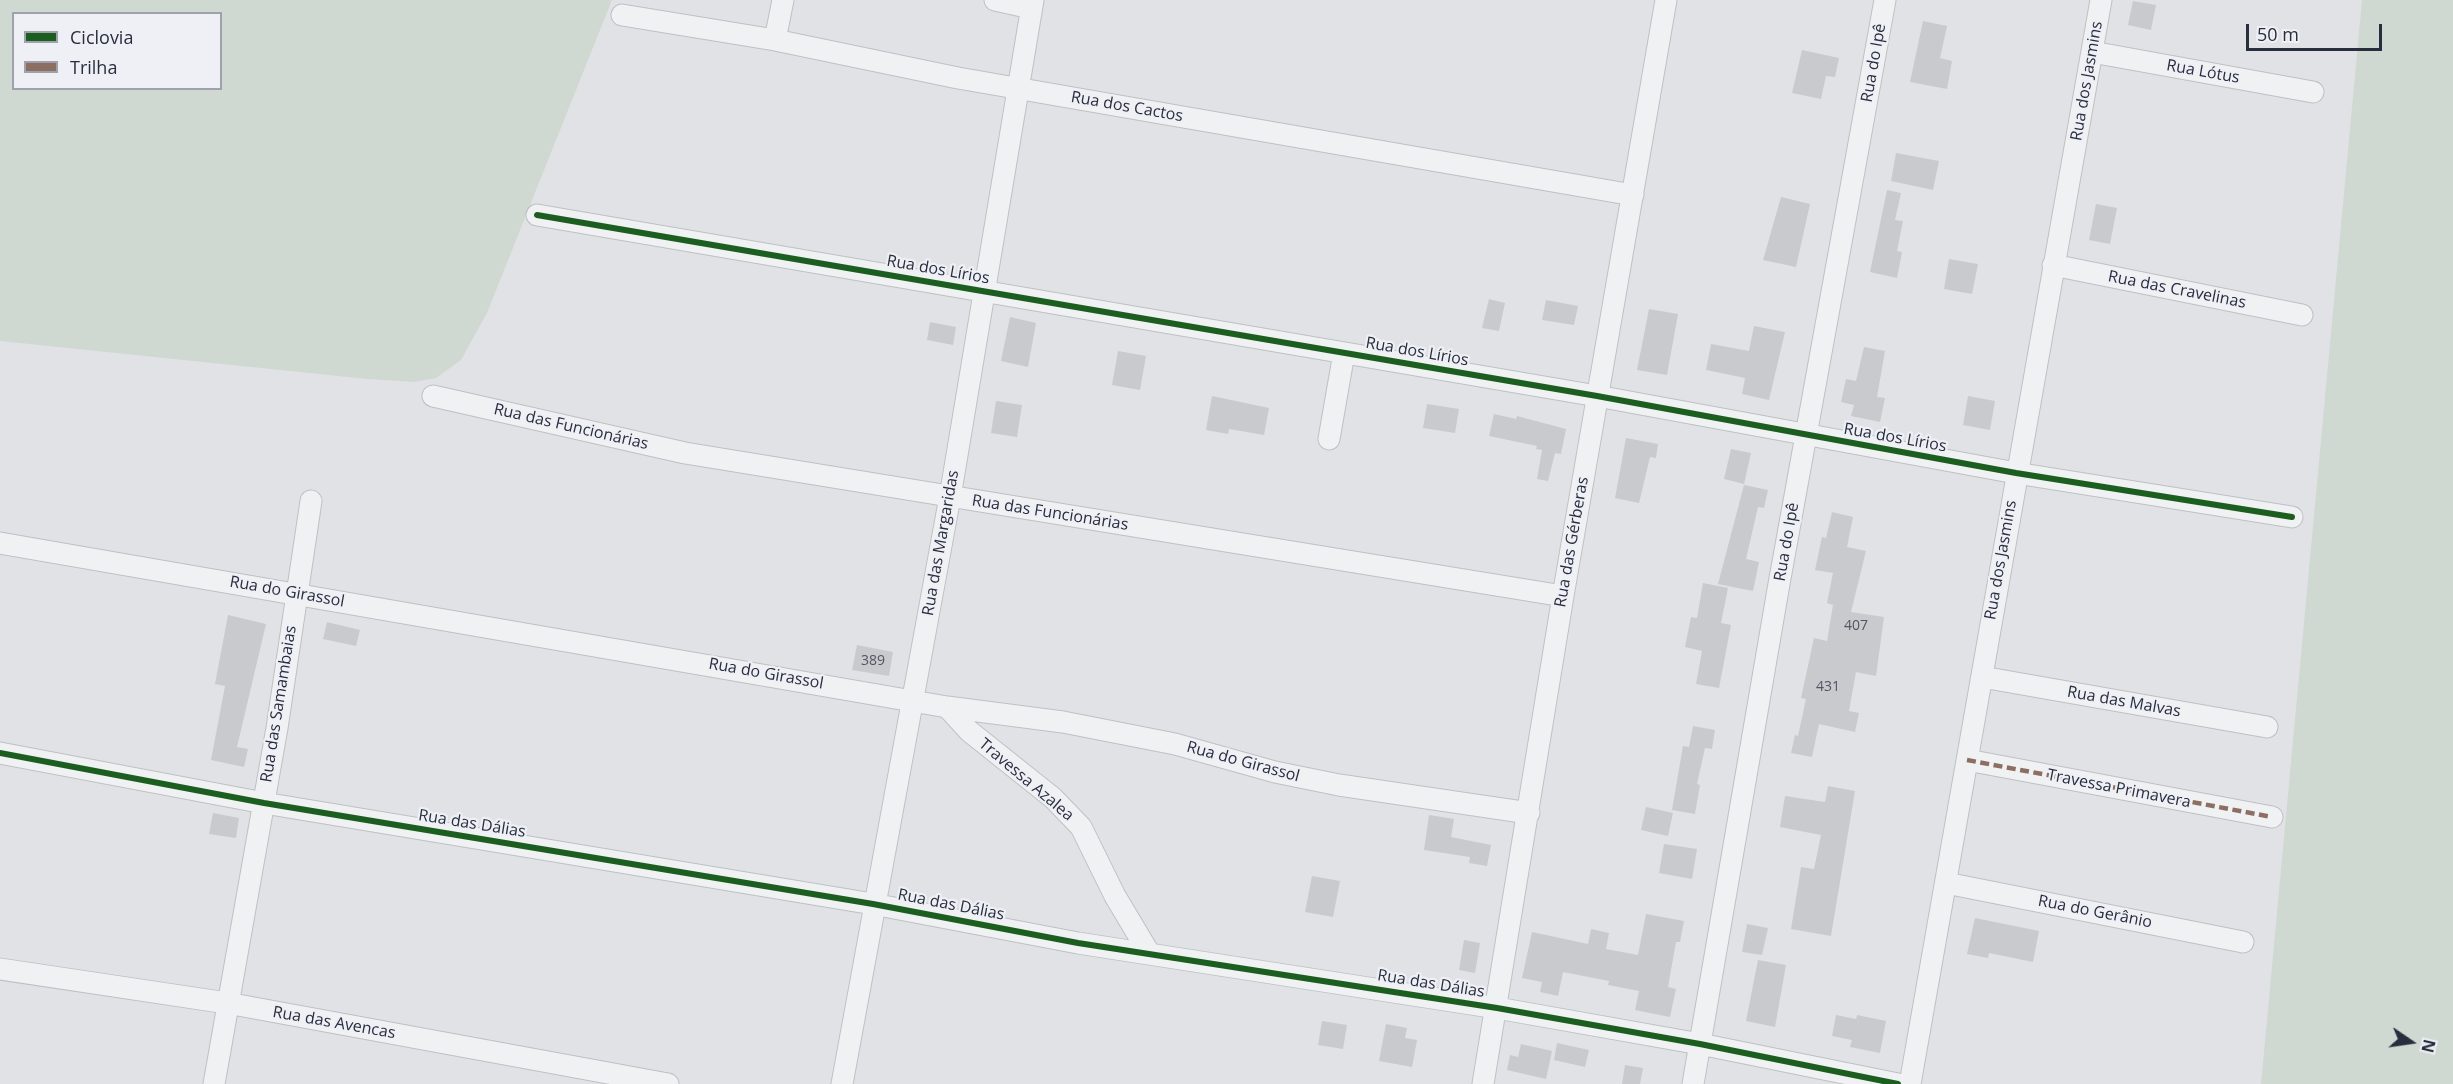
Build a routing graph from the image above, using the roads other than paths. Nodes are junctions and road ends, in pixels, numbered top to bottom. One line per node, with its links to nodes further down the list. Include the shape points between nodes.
1 (783, 0): 8 (street)
2 (995, 0): 6 (street)
3 (1666, 0): 12 (street, Rua das Gérberas)
4 (1885, 0): 20 (street, Rua do Ipê)
5 (2101, 0): 9 (street, Rua dos Jasmins)
6 (1032, 4): 10 (street, Rua das Margaridas)
7 (622, 15): 8 (street, Rua dos Cactos)
8 (776, 40): 10 (street, Rua dos Cactos)
9 (2092, 52): 11 (street, Rua Lótus); 14 (street, Rua dos Jasmins)
10 (1018, 88): 12 (street, Rua dos Cactos); 15 (street, Rua das Margaridas)
11 (2313, 92)
12 (1633, 195): 19 (street, Rua das Gérberas)
13 (537, 215): 15 (street, Rua dos Lírios)
14 (2053, 266): 16 (street, Rua das Cravelinas); 22 (street, Rua dos Jasmins)
15 (985, 291): 17 (street, Rua dos Lírios); 23 (street, Rua das Margaridas)
16 (2302, 315)
17 (1344, 353): 19 (street, Rua dos Lírios); 21 (street)
18 (433, 396): 23 (street, Rua das Funcionárias, via 685,453)
19 (1597, 396): 20 (street, Rua dos Lírios); 28 (street, Rua das Gérberas)
20 (1808, 436): 22 (street, Rua dos Lírios); 45 (street, Rua do Ipê)
21 (1329, 439)
22 (2016, 473): 25 (street, Rua dos Lírios); 29 (street, Rua dos Jasmins)
23 (950, 497): 28 (street, Rua das Funcionárias); 30 (street, Rua das Margaridas)
24 (311, 501): 27 (street, Rua das Samambaias)
25 (2292, 517)
26 (0, 543): 27 (street, Rua do Girassol)
27 (296, 594): 30 (street, Rua do Girassol); 35 (street, Rua das Samambaias)
28 (1563, 596): 36 (street, Rua das Gérberas)
29 (1982, 676): 32 (street, Rua das Malvas); 34 (street, Rua dos Jasmins)
30 (913, 700): 31 (street, Rua do Girassol); 39 (street, Rua das Margaridas)
31 (947, 707): 36 (street, Rua do Girassol, via 1028,716 1145,738 1339,785); 41 (street, Travessa Azalea, via 969,731 1053,798 1081,827)
32 (2267, 727)
33 (0, 753): 35 (street, Rua das Dálias)
34 (1967, 760): 37 (street, Travessa Primavera); 38 (street, Rua dos Jasmins)
35 (264, 803): 39 (street, Rua das Dálias); 43 (street, Rua das Samambaias)
36 (1530, 813): 44 (street, Rua das Gérberas)
37 (2272, 817)
38 (1946, 883): 40 (street, Rua do Gerânio); 52 (street, Rua dos Jasmins)
39 (873, 904): 41 (street, Rua das Dálias); 48 (street, Rua das Margaridas)
40 (2243, 942)
41 (1149, 953): 44 (street, Rua das Dálias)
42 (0, 969): 43 (street, Rua das Avencas)
43 (227, 1003): 46 (street, Rua das Samambaias); 47 (street, Rua das Avencas)
44 (1497, 1008): 45 (street, Rua das Dálias); 49 (street, Rua das Gérberas)
45 (1700, 1044): 50 (street, Rua do Ipê); 51 (street, Rua das Dálias)
46 (214, 1084)
47 (668, 1084)
48 (842, 1084)
49 (1483, 1084)
50 (1693, 1084)
51 (1898, 1084)
52 (1910, 1084)

